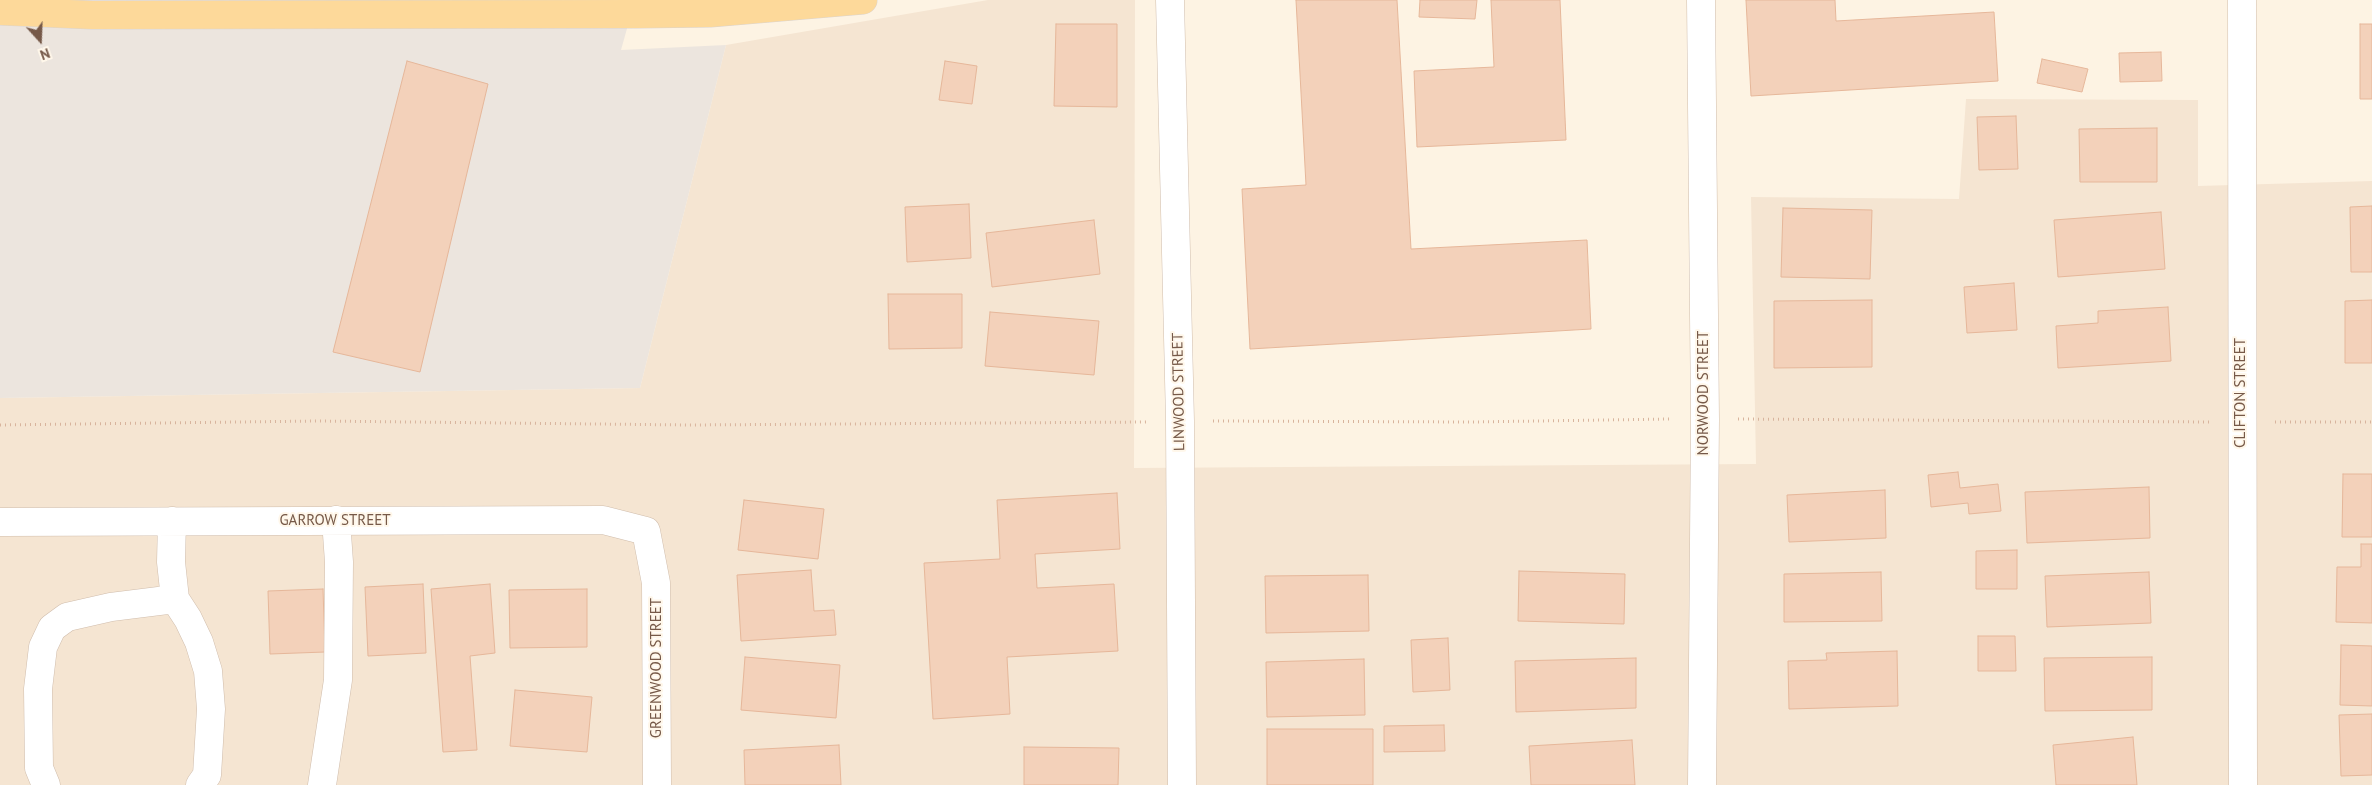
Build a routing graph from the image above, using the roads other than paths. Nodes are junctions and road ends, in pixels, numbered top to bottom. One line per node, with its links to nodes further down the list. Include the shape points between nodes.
1 (862, 0): 5 (main road, via 638,14 92,15)
2 (1170, 0): 15 (street, LINWOOD STREET, via 1180,421)
3 (1701, 0): 16 (street, NORWOOD STREET, via 1705,419)
4 (2242, 0): 17 (street, CLIFTON STREET)
5 (0, 11)
6 (336, 520): 7 (street, GARROW STREET); 9 (street, GARROW STREET, via 603,520 646,531); 13 (street, via 338,680)
7 (172, 521): 8 (street, GARROW STREET); 10 (street, via 171,562)
8 (0, 522)
9 (650, 552): 14 (street, GREENWOOD STREET, via 656,583)
10 (175, 599): 11 (street, via 111,607 67,617 52,628 43,646 38,689 39,768); 12 (street, via 199,642 208,671 211,709 207,775)
11 (46, 785)
12 (200, 785)
13 (322, 785)
14 (658, 785)
15 (1182, 785)
16 (1702, 785)
17 (2243, 785)

